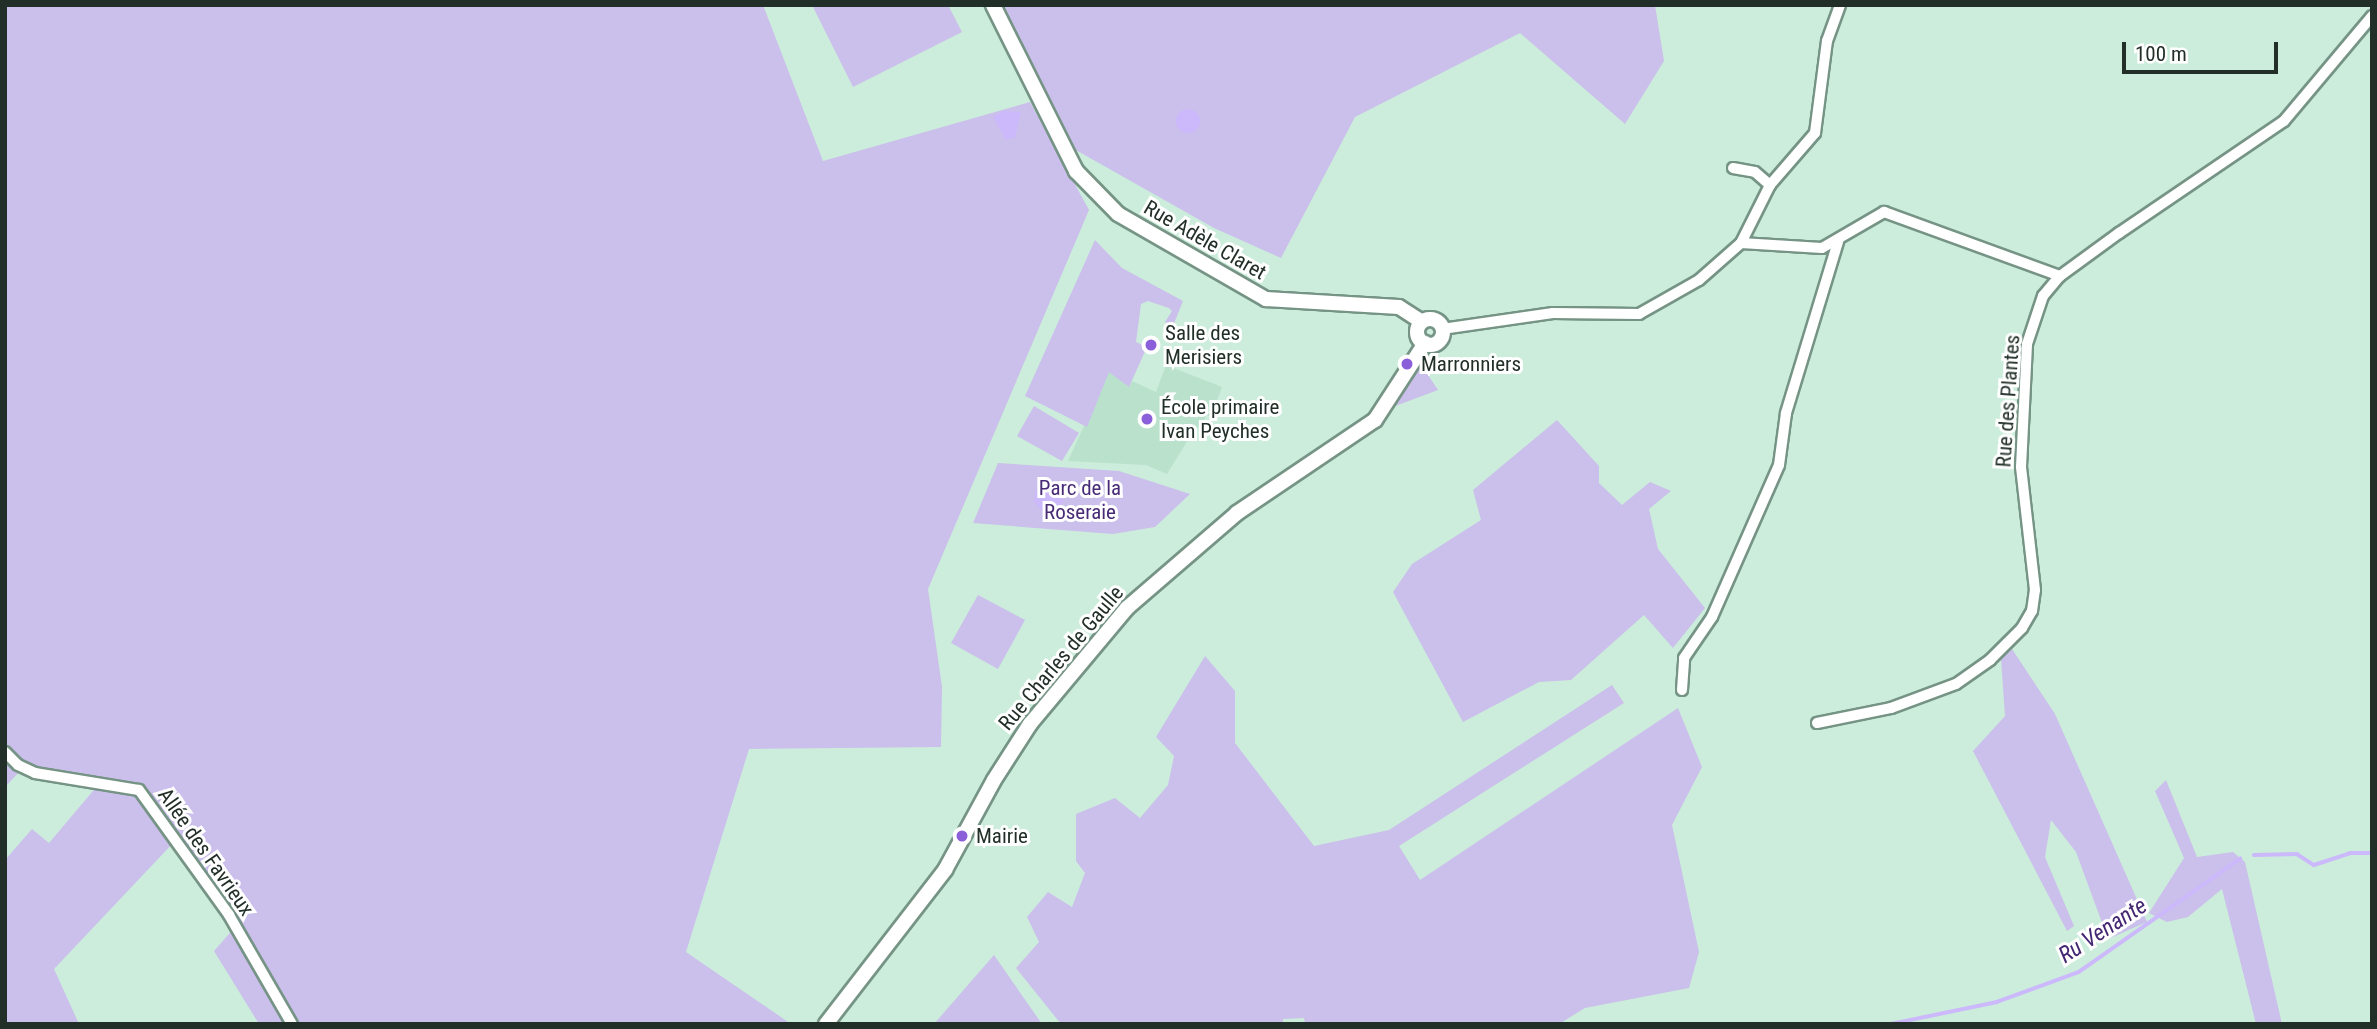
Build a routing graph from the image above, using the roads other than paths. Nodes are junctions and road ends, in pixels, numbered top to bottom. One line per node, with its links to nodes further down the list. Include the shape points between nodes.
1 (993, 5): 9 (street, Rue Adèle Claret, via 1064,150 1096,195 1118,214 1266,299 1399,307)
2 (1840, 5): 5 (street, via 1827,41 1815,134)
3 (2372, 16): 8 (street, Rue des Plantes, via 2284,121)
4 (1733, 168): 5 (street, via 1755,172)
5 (1770, 185): 7 (street)
6 (1838, 242): 7 (street, via 1822,248); 8 (street, via 1884,212); 12 (street, via 1786,412 1779,465 1712,617 1684,657)
7 (1741, 243): 10 (street, via 1699,279 1639,314 1553,313)
8 (2060, 275): 13 (street, Rue des Plantes, via 2043,296 2027,344 2021,467 2035,590 2032,611 1990,660 1956,684 1891,708)
9 (1422, 322): 10 (street, via 1432,319); 11 (street, via 1418,335)
10 (1442, 329): 11 (street, via 1438,341)
11 (1425, 344): 16 (street, Rue Charles de Gaulle, via 1375,420 1259,497 1127,608 1030,724 993,780 945,870)
12 (1682, 690)
13 (1817, 723)
14 (5, 752): 15 (street, Allée des Favrieux, via 35,773 139,790 229,915)
15 (292, 1024)
16 (826, 1024)

